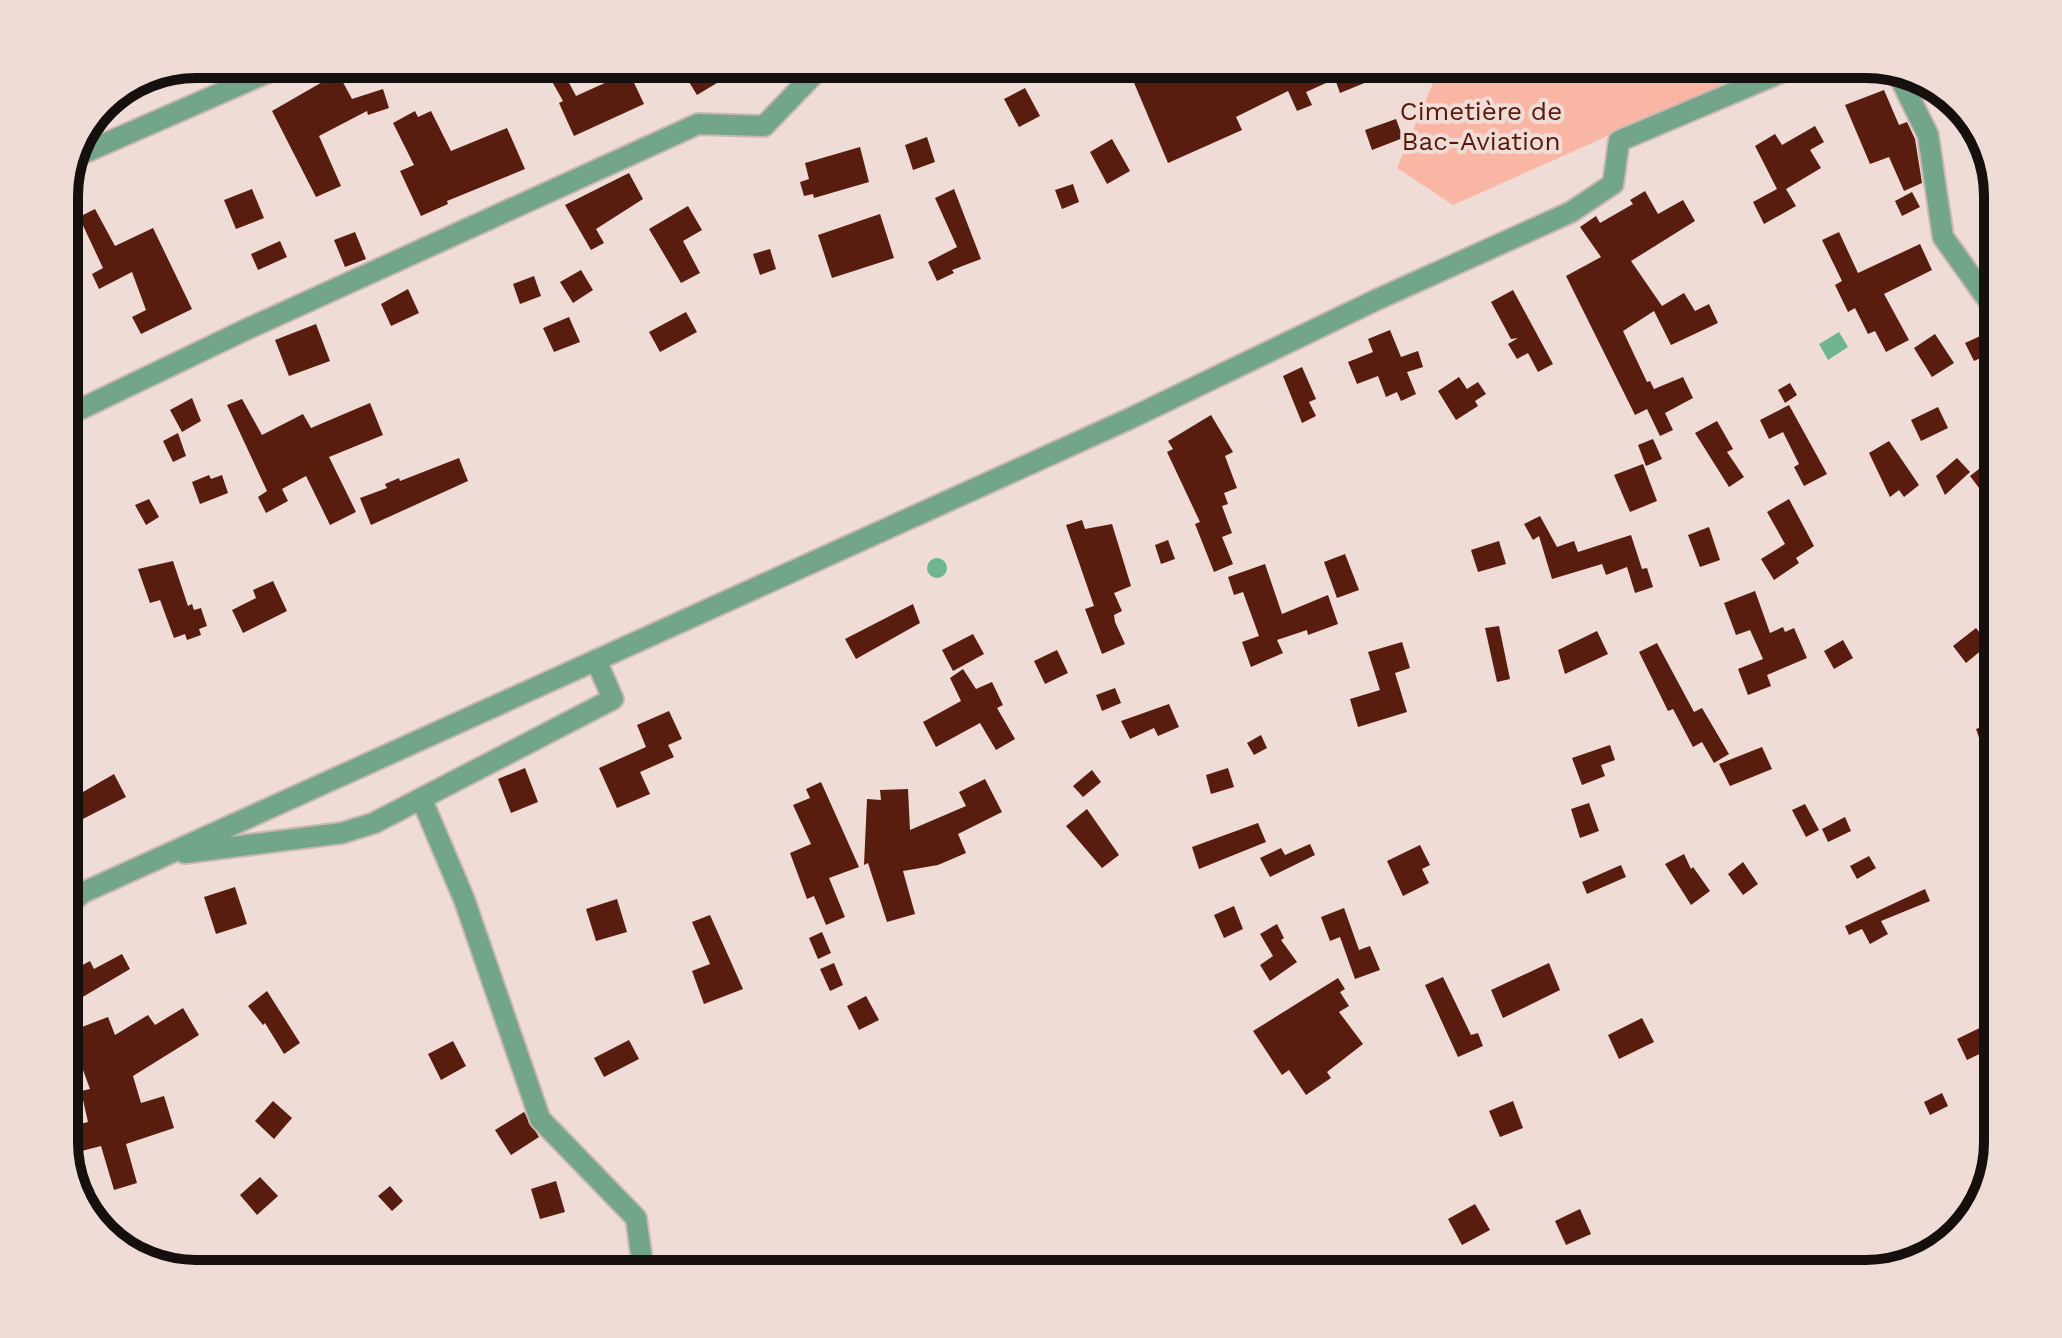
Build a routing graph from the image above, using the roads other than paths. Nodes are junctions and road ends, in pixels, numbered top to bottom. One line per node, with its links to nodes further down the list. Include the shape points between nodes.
1 (255, 78): 5 (street)
2 (810, 78): 7 (street, via 764,126 698,124)
3 (1768, 78): 8 (street, via 1619,141 1613,184 1571,212)
4 (1903, 85): 6 (street, via 1928,135 1943,237)
5 (87, 151)
6 (1984, 294)
7 (78, 410)
8 (596, 660): 9 (street, via 613,699); 10 (street)
9 (422, 800): 10 (street, via 342,833); 12 (street, via 464,899 540,1119 636,1218)
10 (165, 856): 11 (street)
11 (78, 897)
12 (642, 1260)

